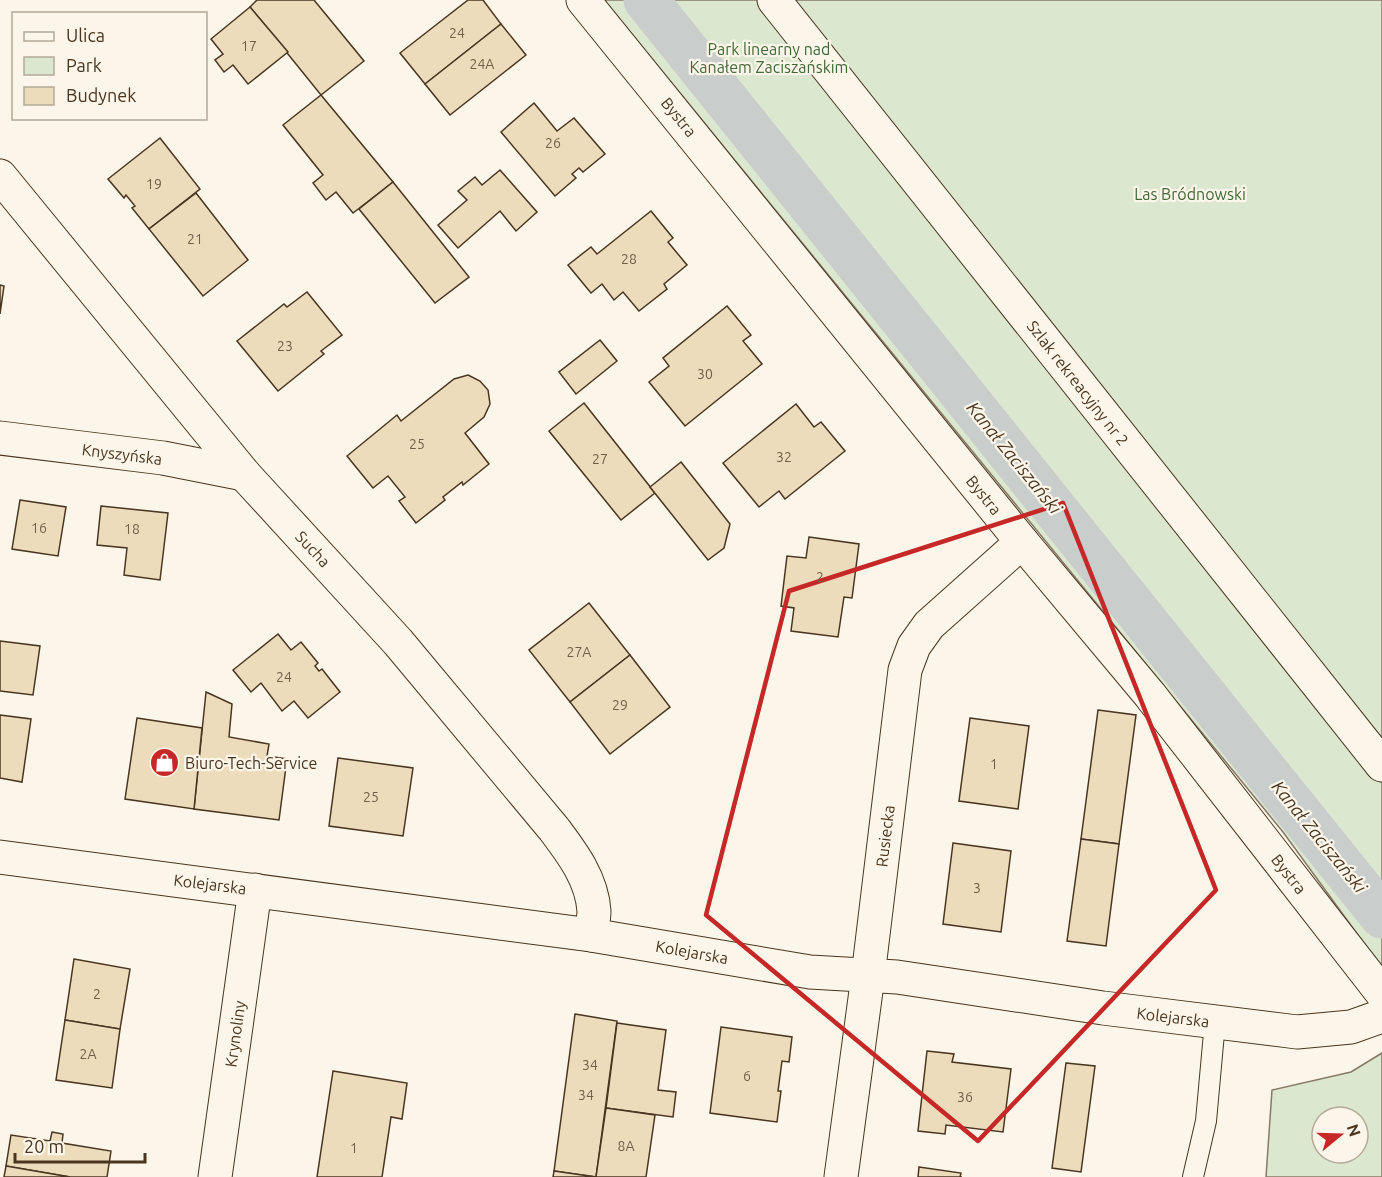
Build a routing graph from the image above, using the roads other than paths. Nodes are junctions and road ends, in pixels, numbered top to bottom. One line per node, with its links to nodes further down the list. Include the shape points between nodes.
1 (583, 0): 6 (street, Bystra)
2 (774, 0): 7 (street, Szlak rekreacyjny nr 2)
3 (0, 176): 5 (street, Sucha)
4 (0, 438): 5 (street, Knyszyńska, via 163,458)
5 (244, 474): 10 (street, Sucha, via 398,642 554,829 578,861 590,890 594,911)
6 (1022, 542): 11 (street, Rusiecka, via 929,625 914,646 905,670); 12 (street, Bystra, via 1150,695)
7 (1382, 765)
8 (0, 857): 9 (street, Kolejarska)
9 (255, 890): 10 (street, Kolejarska); 15 (street, Krynoliny)
10 (591, 935): 11 (street, Kolejarska, via 810,972)
11 (868, 976): 14 (street, Kolejarska); 16 (street, Rusiecka)
12 (1382, 993)
13 (1382, 1016): 14 (street, Kolejarska, via 1351,1027 1297,1032)
14 (1215, 1022): 17 (lane, via 1206,1121)
15 (215, 1177)
16 (841, 1177)
17 (1193, 1177)

